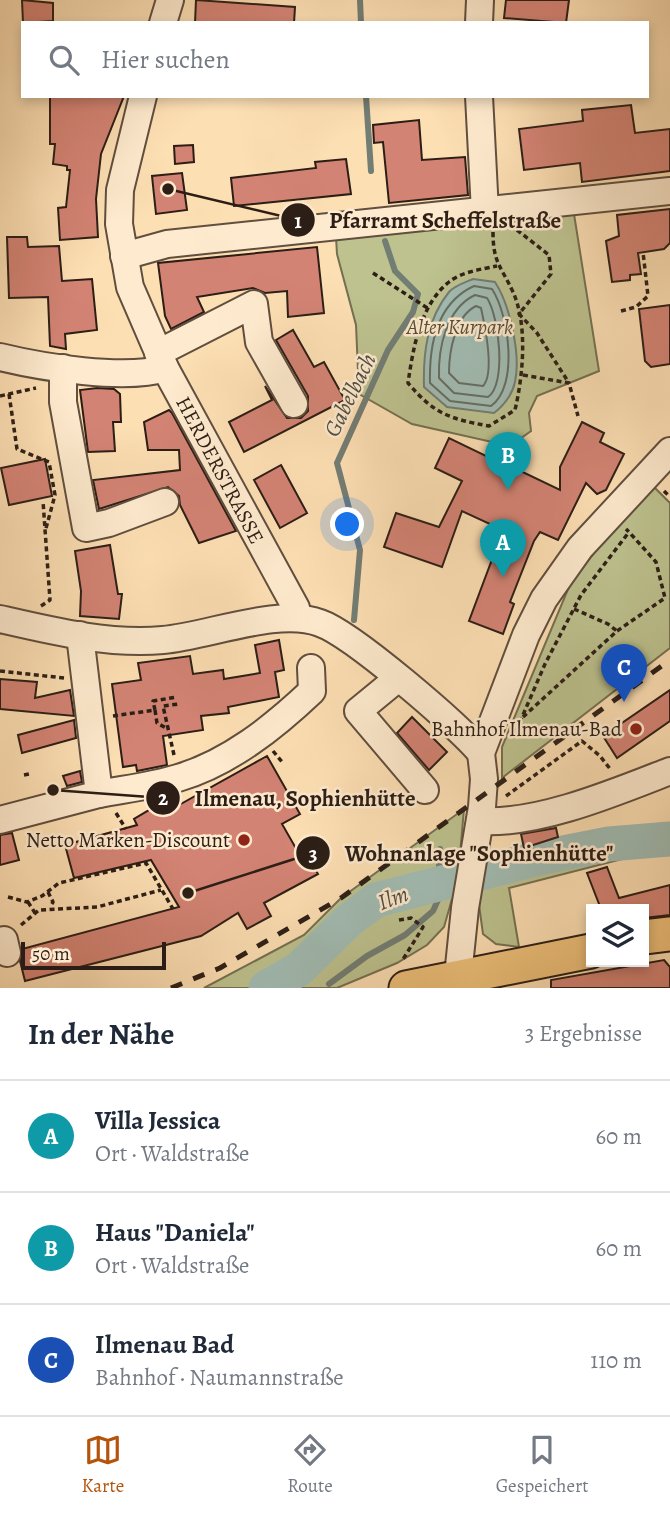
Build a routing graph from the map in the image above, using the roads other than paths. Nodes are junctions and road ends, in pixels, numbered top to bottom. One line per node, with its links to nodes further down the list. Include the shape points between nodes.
1 (170, 0): 3 (street)
2 (480, 0): 4 (street)
3 (164, 21)
4 (480, 21)
5 (143, 98): 9 (street, HERDERSTRASSE, via 120,190)
6 (479, 98): 8 (street)
7 (670, 191): 8 (street)
8 (494, 221): 9 (street, via 167,244)
9 (124, 256): 11 (street, HERDERSTRASSE, via 130,287)
10 (0, 357): 12 (street)
11 (162, 360): 12 (street, via 148,373); 13 (street, via 254,304 259,342); 16 (street, HERDERSTRASSE)
12 (62, 375): 15 (street, via 86,528)
13 (294, 404)
14 (670, 451): 21 (street, via 580,548 544,599)
15 (165, 502)
16 (298, 618): 18 (street, via 161,640); 20 (street, via 320,622 341,634)
17 (9, 621): 18 (street)
18 (80, 635): 24 (street)
19 (312, 668): 24 (street, via 312,691 261,736 180,778)
20 (397, 679): 21 (street); 23 (street, via 358,712)
21 (481, 753): 26 (street)
22 (670, 771): 26 (street, via 573,806)
23 (425, 790)
24 (99, 794): 25 (street)
25 (0, 820)
26 (480, 821): 32 (street)
27 (670, 934): 28 (main road)
28 (649, 936)
29 (649, 946): 30 (main road)
30 (670, 948)
31 (586, 952): 32 (main road)
32 (458, 976): 33 (main road)
33 (402, 979)

